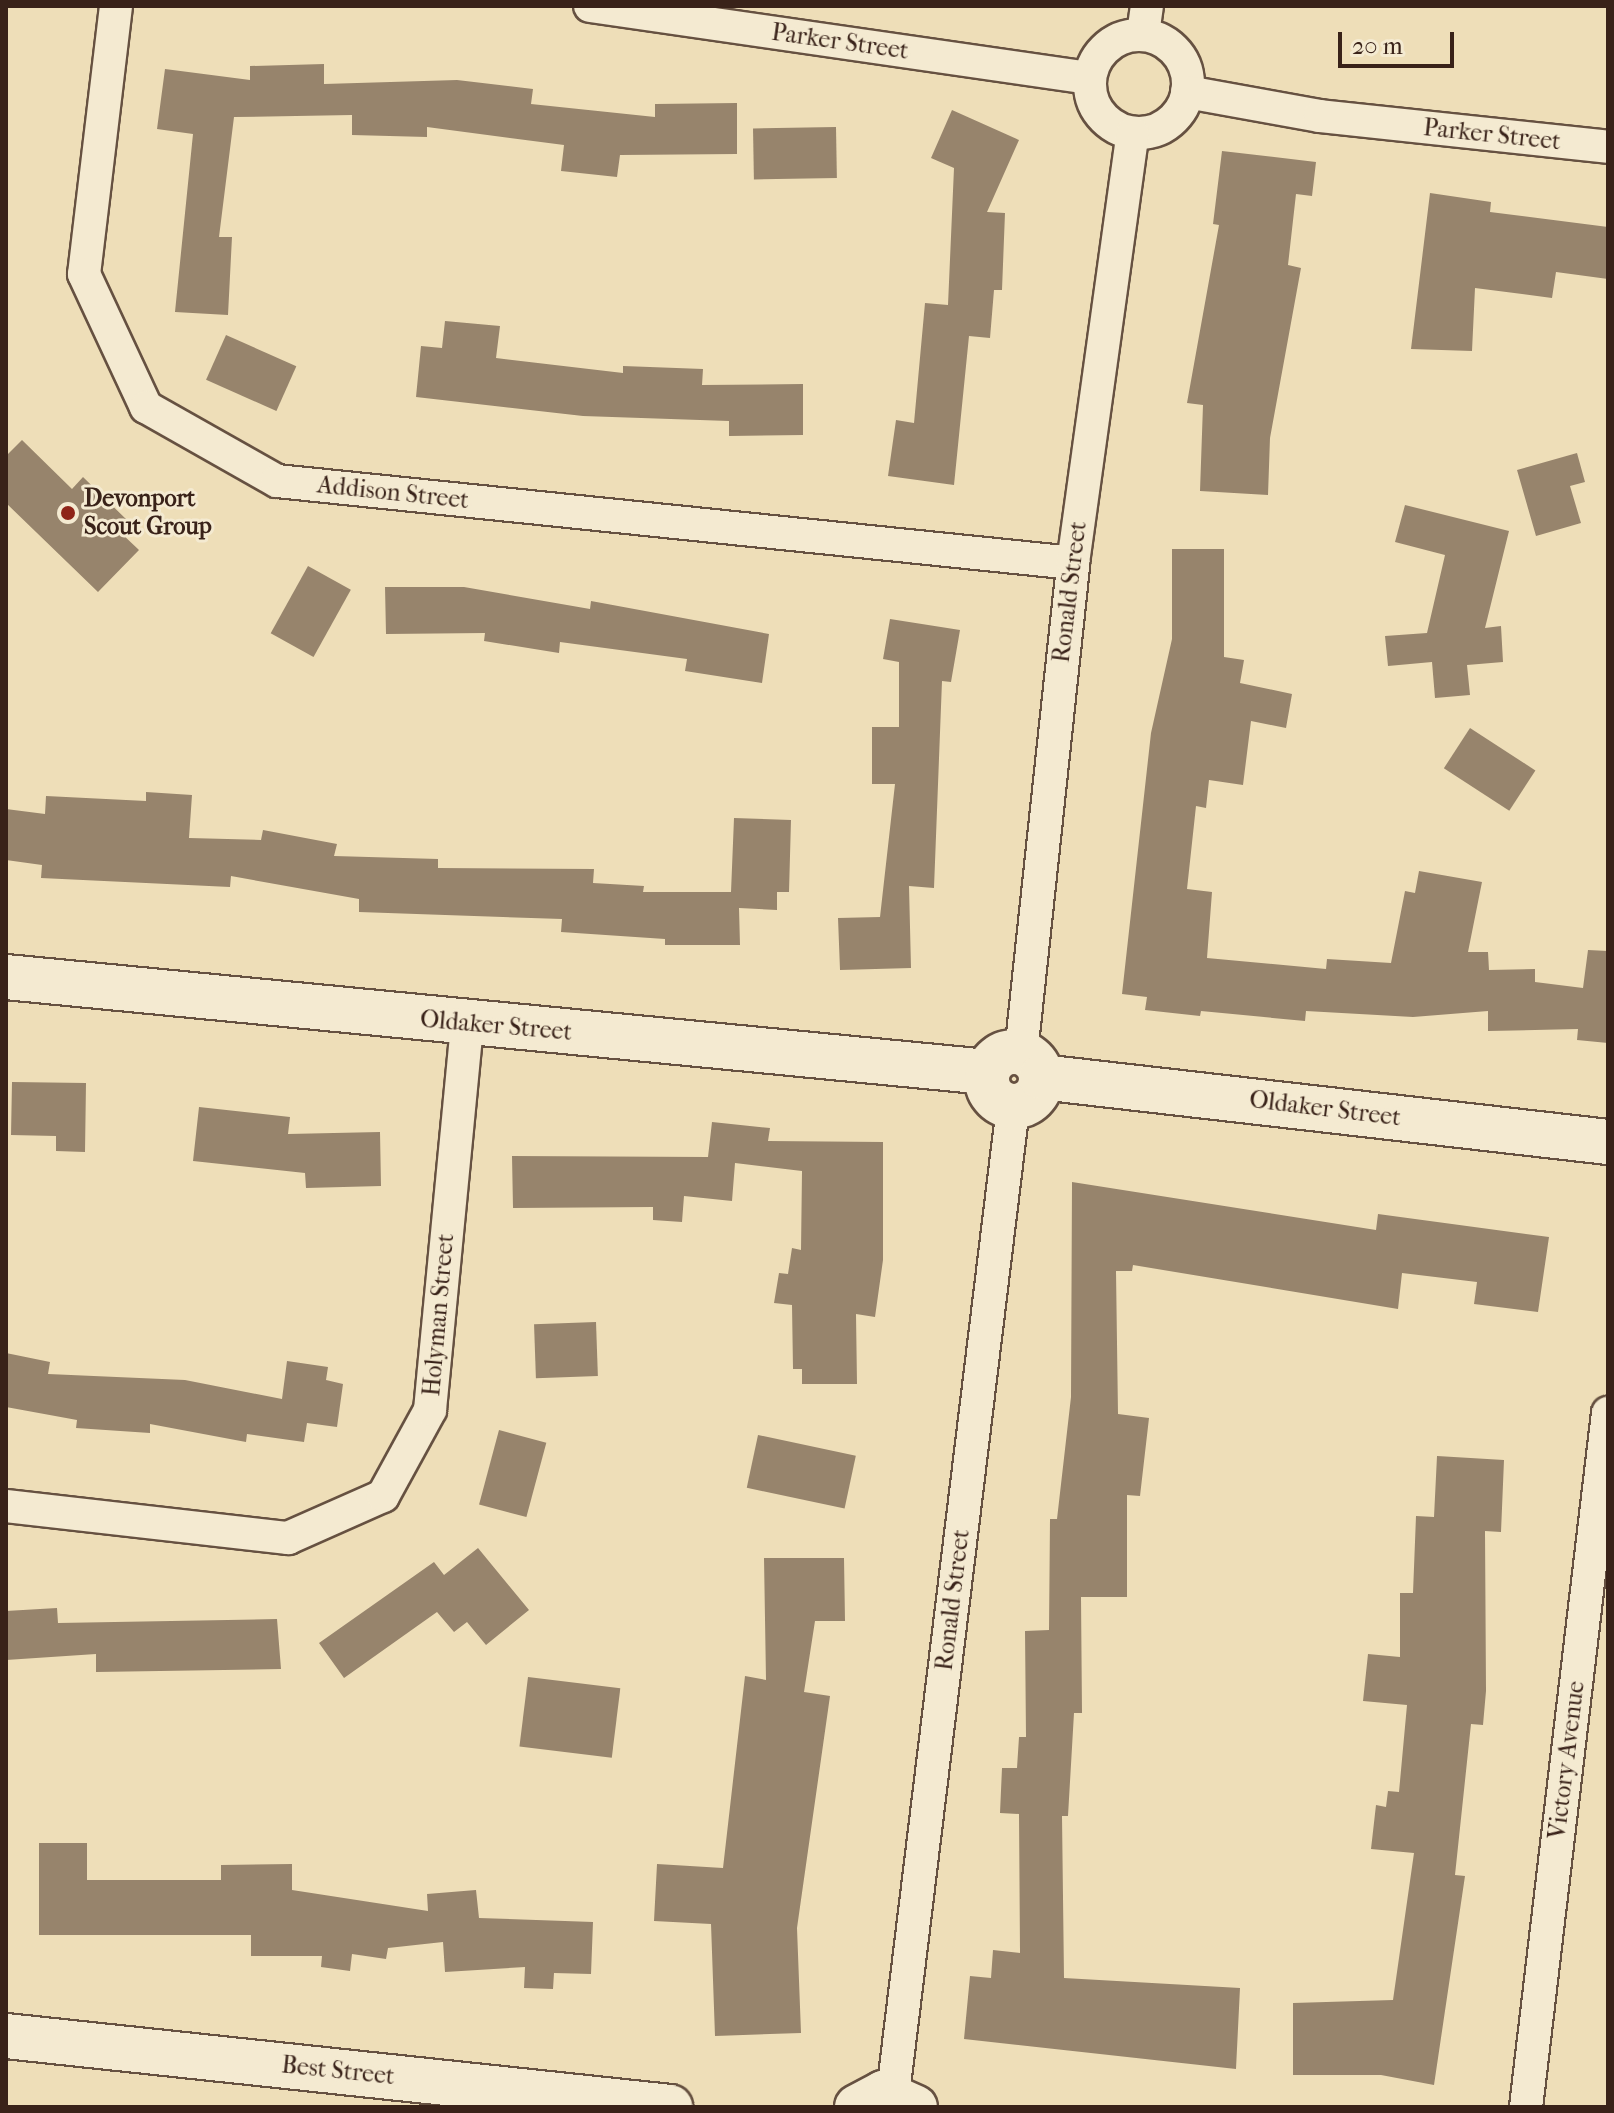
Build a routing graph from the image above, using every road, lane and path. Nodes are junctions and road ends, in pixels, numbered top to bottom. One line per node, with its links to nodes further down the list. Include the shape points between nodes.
1 (116, 6): 8 (street, Addison Street, via 84,274 146,407 277,481)
2 (590, 6): 4 (street, Parker Street)
3 (1145, 20): 4 (street, via 1102,51); 5 (street, via 1173,48)
4 (1089, 78): 6 (street, via 1105,120)
5 (1187, 92): 6 (street, via 1174,119); 7 (street, Parker Street, via 1320,116)
6 (1133, 133): 8 (street, Ronald Street)
7 (1608, 147)
8 (1073, 563): 11 (street, Ronald Street)
9 (6, 977): 10 (street, Oldaker Street)
10 (467, 1024): 11 (street, Oldaker Street); 14 (street, Holyman Street, via 430,1410 383,1496 288,1538)
11 (1015, 1077): 12 (street, Oldaker Street); 16 (street, Ronald Street)
12 (1608, 1142)
13 (1608, 1413): 18 (street, Victory Avenue)
14 (6, 1506)
15 (6, 2036): 17 (street, Best Street)
16 (889, 2102)
17 (670, 2107)
18 (1526, 2107)

